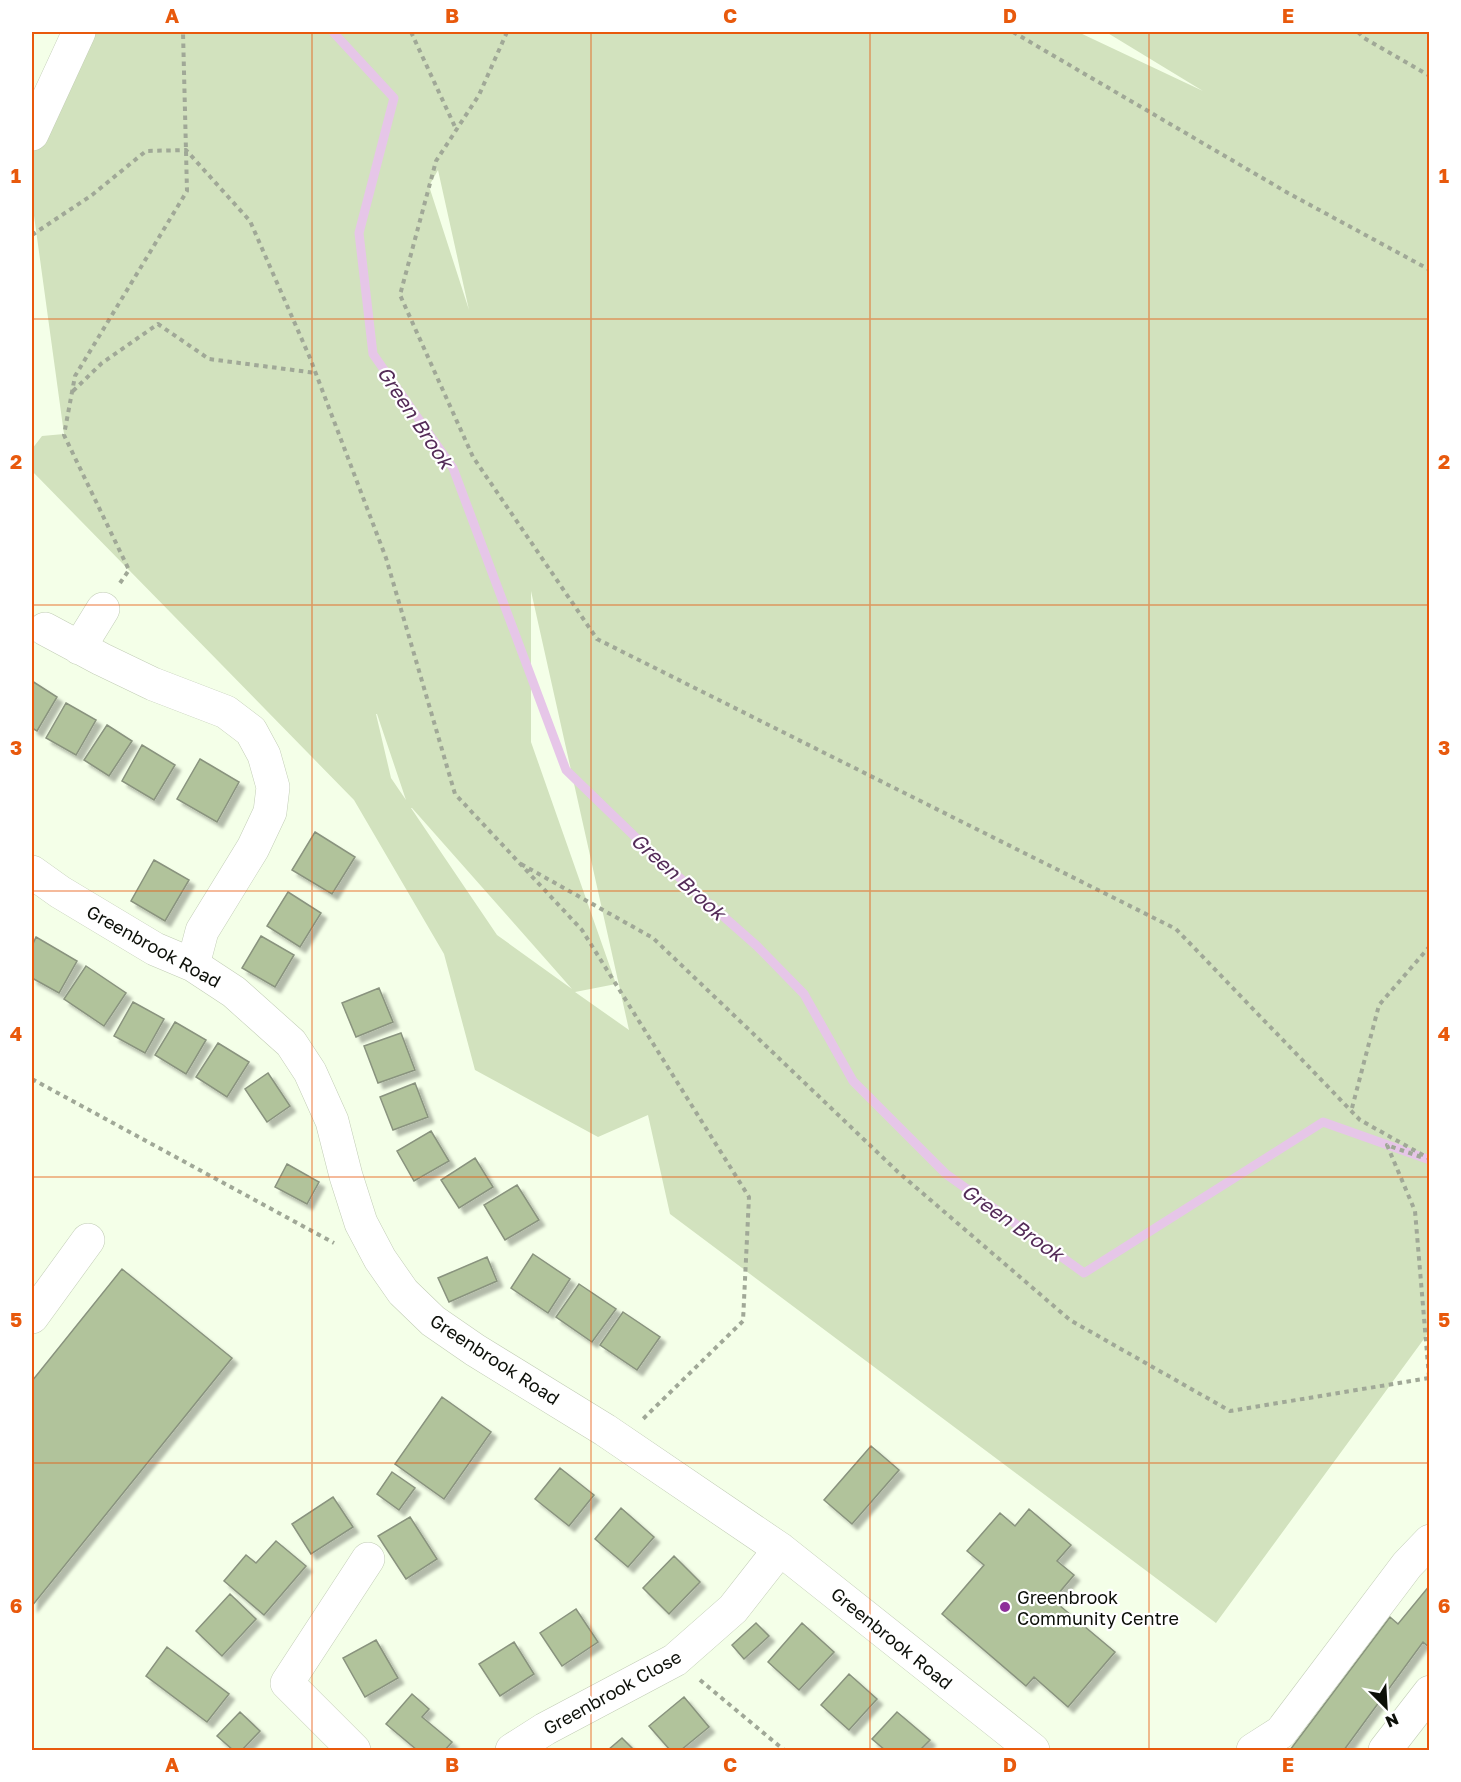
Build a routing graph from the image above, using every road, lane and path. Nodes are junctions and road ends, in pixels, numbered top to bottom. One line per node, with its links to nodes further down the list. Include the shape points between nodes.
1 (79, 32): 9 (street)
2 (183, 32): 10 (path)
3 (411, 32): 8 (path)
4 (507, 32): 8 (path, via 479,95)
5 (1013, 32): 12 (path, via 1288,193)
6 (1358, 32): 7 (path)
7 (1430, 76)
8 (456, 129): 24 (path, via 436,161 400,295 473,457 597,639 1176,928 1360,1120)
9 (32, 134)
10 (186, 150): 11 (path, via 146,151 92,195); 13 (path, via 250,221); 14 (path, via 187,191 75,376)
11 (32, 235)
12 (1430, 270)
13 (316, 373): 14 (path, via 209,359 158,324 102,363); 18 (path, via 386,558 455,794)
14 (72, 392): 15 (path, via 64,435 129,570)
15 (103, 609): 17 (street)
16 (45, 629): 17 (street)
17 (79, 648): 21 (street, via 153,684 226,712 250,731 264,756 273,787 270,812 253,848 202,931)
18 (518, 862): 30 (path, via 653,938 898,1172 1070,1320 1230,1411); 31 (path, via 582,930 749,1197 743,1321)
19 (32, 872): 21 (street, Greenbrook Road, via 155,949)
20 (1430, 946): 23 (path, via 1379,1005)
21 (193, 965): 26 (street, Greenbrook Road, via 234,992 291,1043 310,1072 332,1121 361,1222)
22 (32, 1079): 26 (path, via 333,1243)
23 (1352, 1108)
24 (1430, 1160): 29 (path, via 1387,1145 1415,1210)
25 (88, 1240): 27 (street)
26 (380, 1259): 31 (street, Greenbrook Road, via 403,1292 433,1321)
27 (32, 1317)
28 (1430, 1330): 29 (path)
29 (1427, 1336): 30 (path)
30 (1430, 1378)
31 (621, 1441): 33 (street, Greenbrook Road)
32 (1430, 1541): 41 (street, via 1400,1574 1281,1732)
33 (780, 1549): 35 (street, Greenbrook Close, via 733,1609); 40 (street, Greenbrook Road)
34 (368, 1559): 37 (street, via 287,1683)
35 (675, 1660): 38 (street, Greenbrook Close); 39 (path)
36 (1430, 1692): 42 (street)
37 (354, 1750)
38 (512, 1750)
39 (784, 1750)
40 (1033, 1750)
41 (1253, 1750)
42 (1385, 1750)

